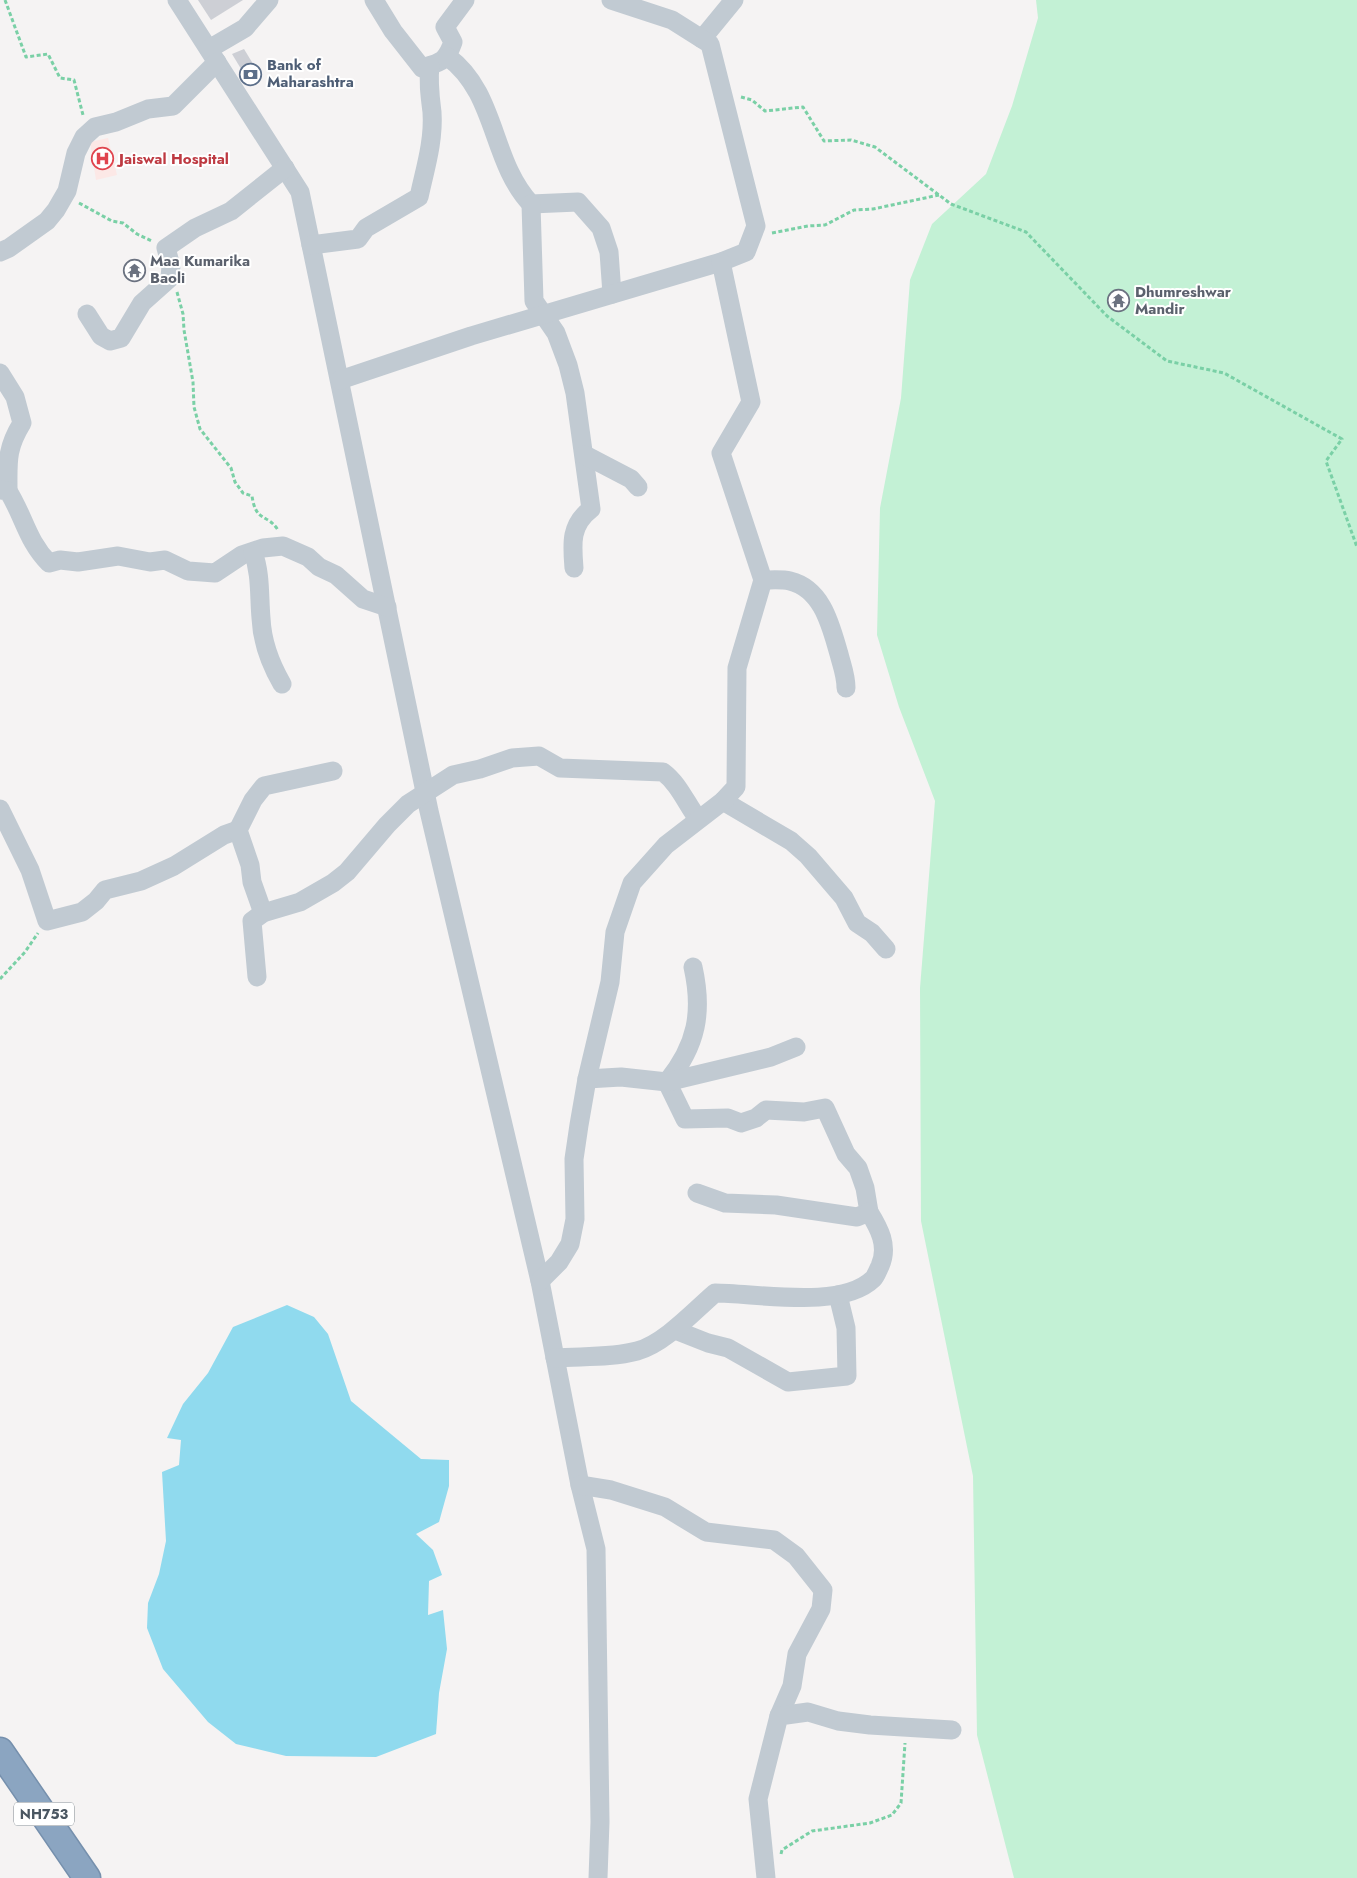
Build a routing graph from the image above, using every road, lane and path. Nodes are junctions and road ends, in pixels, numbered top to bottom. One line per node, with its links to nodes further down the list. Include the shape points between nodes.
1 (5, 0): 13 (path, via 26,56 48,54 60,78 74,80 85,120)
2 (177, 0): 9 (street)
3 (269, 0): 9 (street, via 245,28)
4 (374, 0): 11 (street, via 392,31 422,68)
5 (465, 0): 10 (street, via 445,27 453,42)
6 (611, 0): 8 (street, via 672,20)
7 (734, 0): 8 (street)
8 (702, 39): 12 (street, via 710,44)
9 (213, 55): 13 (street, via 173,106 148,109); 14 (street)
10 (448, 57): 11 (street); 17 (street, via 458,64 478,90 506,167 521,194)
11 (430, 66): 19 (street, via 428,163 419,197 366,228 358,239)
12 (722, 92): 16 (path, via 752,100 766,111 803,108 824,141 851,140 875,147); 18 (street, via 756,226)
13 (95, 127): 15 (street, via 84,137 76,153)
14 (285, 168): 19 (street, via 300,192); 20 (street, via 230,212 195,228)
15 (67, 191): 20 (path, via 76,201); 21 (street, via 47,221)
16 (940, 195): 18 (path, via 854,210 825,225); 33 (path, via 951,204 1026,232 1107,316 1167,361 1224,373 1342,438 1326,461)
17 (531, 204): 24 (street, via 578,202 602,228 609,252); 26 (street, via 534,301)
18 (753, 234): 22 (street, via 746,252)
19 (311, 244): 28 (street)
20 (166, 248): 23 (street, via 171,266)
21 (0, 252)
22 (721, 262): 24 (street); 36 (street, via 751,402 721,453)
23 (170, 278): 25 (street, via 142,302 121,338 110,341 101,336); 32 (path, via 182,308 194,382 195,413 200,429 231,468 243,493 252,496 254,508 261,517 274,523)
24 (612, 294): 26 (street)
25 (87, 314)
26 (544, 314): 28 (street); 29 (street, via 556,332 568,365)
27 (0, 373): 31 (street, via 15,397 22,423 11,440)
28 (340, 380): 37 (street)
29 (585, 456): 30 (street, via 631,479); 35 (street, via 591,510 581,517 571,541)
30 (638, 486)
31 (4, 491): 34 (street, via 17,505 30,540 48,563 118,556 150,562 164,560 188,571 215,573 229,562)
32 (283, 546): 34 (street); 37 (street, via 336,575 363,599)
33 (1357, 547)
34 (253, 552): 38 (street, via 258,566 263,637 273,669)
35 (574, 568)
36 (763, 580): 39 (street, via 791,581 810,592 834,630 846,674); 42 (street, via 737,668 736,787)
37 (387, 608): 41 (street)
38 (282, 684)
39 (846, 688)
40 (333, 771): 45 (street, via 264,786)
41 (425, 793): 44 (street, via 453,775 512,758 539,756 560,768 663,772 675,782); 46 (street, via 408,804 347,872 333,883 300,902); 57 (street)
42 (723, 801): 44 (street); 48 (street, via 791,841 808,856 844,898 857,923 872,933)
43 (0, 809): 47 (street, via 30,870)
44 (698, 819): 53 (street, via 666,845 632,883 615,932 610,982)
45 (238, 830): 46 (street); 47 (street, via 141,881 105,890 82,912)
46 (263, 913): 50 (street, via 252,921)
47 (47, 921): 51 (path, via 25,952)
48 (886, 949)
49 (693, 967): 54 (street, via 699,1012 681,1064)
50 (257, 977)
51 (0, 978)
52 (796, 1048): 54 (street)
53 (587, 1078): 54 (street, via 621,1077); 57 (street, via 574,1159 574,1219 570,1244 559,1262)
54 (667, 1082): 56 (street, via 685,1119 728,1118 741,1123 766,1110 804,1112 825,1108 846,1154 858,1168)
55 (697, 1193): 56 (street, via 725,1203 776,1205 857,1217)
56 (869, 1212): 58 (street, via 880,1230 883,1244 881,1262 874,1279)
57 (540, 1281): 60 (street)
58 (838, 1295): 59 (street, via 803,1298 715,1293); 59 (street, via 846,1328 847,1376 788,1382 728,1348 708,1344)
59 (675, 1330): 60 (street, via 639,1351)
60 (555, 1358): 61 (street)
61 (580, 1485): 62 (street, via 611,1490 666,1508 706,1532 774,1540 796,1556 822,1590 821,1609 797,1654 792,1686); 68 (street, via 596,1549)
62 (779, 1716): 63 (street, via 808,1712 838,1721); 69 (street, via 758,1798)
63 (907, 1727): 64 (street); 66 (path, via 901,1803 892,1816 870,1823 812,1832 782,1850)
64 (952, 1730)
65 (0, 1752): 67 (highway, NH753)
66 (779, 1860)
67 (87, 1878)
68 (598, 1878)
69 (766, 1878)

